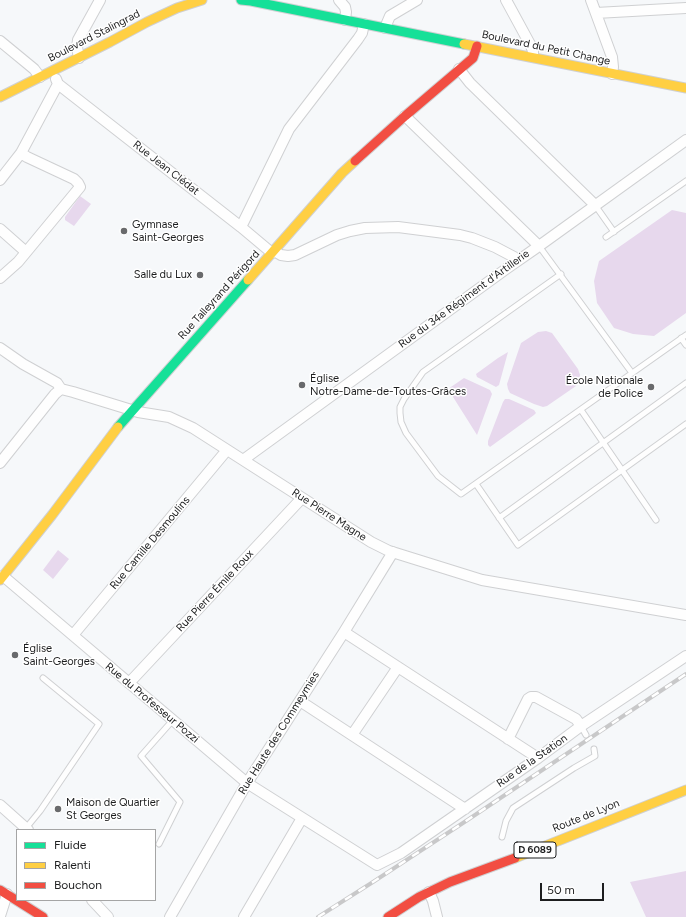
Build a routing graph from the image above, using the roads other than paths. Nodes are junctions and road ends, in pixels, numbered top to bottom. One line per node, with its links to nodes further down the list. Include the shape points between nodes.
1 (100, 0): 16 (street, via 78,40)
2 (202, 0): 16 (main road, Boulevard Stalingrad, via 147,22)
3 (240, 0): 10 (main road)
4 (339, 0): 10 (street, via 345,7)
5 (417, 0): 12 (street, via 390,16)
6 (506, 0): 15 (street, via 531,46)
7 (592, 0): 9 (street)
8 (686, 8): 9 (street)
9 (596, 13): 19 (street, via 612,58)
10 (345, 20): 11 (main road)
11 (364, 24): 12 (main road); 30 (street, via 358,39 289,129)
12 (386, 28): 14 (main road, Boulevard du Petit Change)
13 (0, 41): 20 (street)
14 (477, 46): 15 (main road, Boulevard du Petit Change); 17 (main road, Rue Talleyrand Périgord, via 472,58)
15 (533, 57): 19 (main road, Boulevard du Petit Change)
16 (79, 58): 18 (main road, Boulevard Stalingrad)
17 (459, 69): 24 (main road, Rue Talleyrand Périgord); 29 (street, via 470,83)
18 (52, 71): 20 (main road, Boulevard Stalingrad); 21 (street)
19 (612, 74): 22 (main road, Boulevard du Petit Change)
20 (40, 77): 23 (main road, Boulevard Stalingrad)
21 (58, 84): 26 (street); 30 (street, Rue Jean Clédat)
22 (686, 88)
23 (0, 97)
24 (405, 116): 34 (street); 36 (main road, Rue Talleyrand Périgord, via 342,173)
25 (686, 140): 29 (street, Rue du 34e Régiment d'Artillerie)
26 (21, 153): 27 (street); 35 (street, via 74,179 82,189)
27 (0, 180)
28 (686, 181): 32 (lane)
29 (595, 205): 32 (lane); 34 (street, Rue du 34e Régiment d'Artillerie)
30 (241, 227): 36 (street, Rue Jean Clédat)
31 (0, 229): 35 (street)
32 (614, 232): 33 (lane)
33 (606, 237)
34 (539, 246): 37 (street, Rue du 34e Régiment d'Artillerie); 38 (lane)
35 (26, 252): 39 (street)
36 (273, 252): 37 (street, via 295,255 350,230 398,227 472,238 495,247); 46 (main road, Rue Talleyrand Périgord)
37 (517, 261): 51 (street, Rue du 34e Régiment d'Artillerie)
38 (561, 274): 43 (lane); 54 (lane, via 423,372 400,407 401,422 406,432 438,476 460,494)
39 (0, 278)
40 (684, 337): 41 (lane); 43 (lane)
41 (686, 345)
42 (0, 348): 45 (street, Rue Pierre Magne, via 22,364 57,383)
43 (632, 373): 47 (lane)
44 (686, 383): 49 (lane)
45 (61, 389): 46 (street, Rue Pierre Magne); 52 (street)
46 (132, 410): 50 (street, Rue Pierre Magne, via 169,417); 59 (main road, Rue Talleyrand Périgord)
47 (581, 410): 49 (lane); 54 (lane)
48 (686, 424): 53 (lane)
49 (603, 443): 53 (lane); 56 (lane)
50 (227, 450): 51 (street, Rue Pierre Magne); 62 (street, Rue Camille Desmoulins)
51 (243, 460): 55 (street, Rue Pierre Magne)
52 (0, 463)
53 (622, 470): 56 (lane, via 518,545); 57 (lane)
54 (476, 484): 56 (lane)
55 (302, 498): 58 (street, Rue Pierre Magne, via 370,542); 66 (street, Rue Pierre Émile Roux)
56 (499, 518)
57 (656, 520)
58 (393, 552): 60 (street, Rue Pierre Magne, via 482,580); 61 (street, Rue Haute des Commeymies)
59 (2, 578): 62 (street, Rue du Professeur Pozzi)
60 (686, 615)
61 (344, 632): 64 (street); 67 (street, Rue Haute des Commeymies)
62 (73, 635): 66 (street, Rue du Professeur Pozzi)
63 (686, 656): 69 (street, Rue de la Station)
64 (398, 667): 70 (street); 71 (street)
65 (43, 678): 79 (lane, via 99,724)
66 (129, 683): 68 (street, Rue du Professeur Pozzi)
67 (300, 701): 70 (street); 74 (street, Rue Haute des Commeymies)
68 (173, 720): 74 (street, Rue du Professeur Pozzi); 81 (lane, via 141,756 180,802)
69 (583, 731): 71 (street, via 576,719 531,697); 73 (street, Rue de la Station)
70 (352, 735): 77 (street)
71 (508, 739): 73 (street)
72 (594, 749): 80 (lane, via 595,756 513,808)
73 (538, 758): 77 (street, Rue de la Station)
74 (247, 783): 78 (street, Rue du Professeur Pozzi); 91 (street, Rue Haute des Commeymies)
75 (686, 790): 84 (main road, Route de Lyon / D 6089)
76 (0, 805): 79 (street)
77 (465, 808): 82 (street, Rue de la Station, via 401,852)
78 (302, 818): 82 (street, Rue du Professeur Pozzi); 92 (street)
79 (27, 829)
80 (502, 837)
81 (158, 844)
82 (377, 865)
83 (3, 892): 85 (main road); 88 (street)
84 (429, 892): 93 (main road, Route de Lyon / D 6089); 94 (street)
85 (16, 900)
86 (17, 901): 89 (main road)
87 (93, 901): 90 (street)
88 (0, 916)
89 (43, 917)
90 (108, 917)
91 (170, 917)
92 (244, 917)
93 (388, 917)
94 (437, 917)

